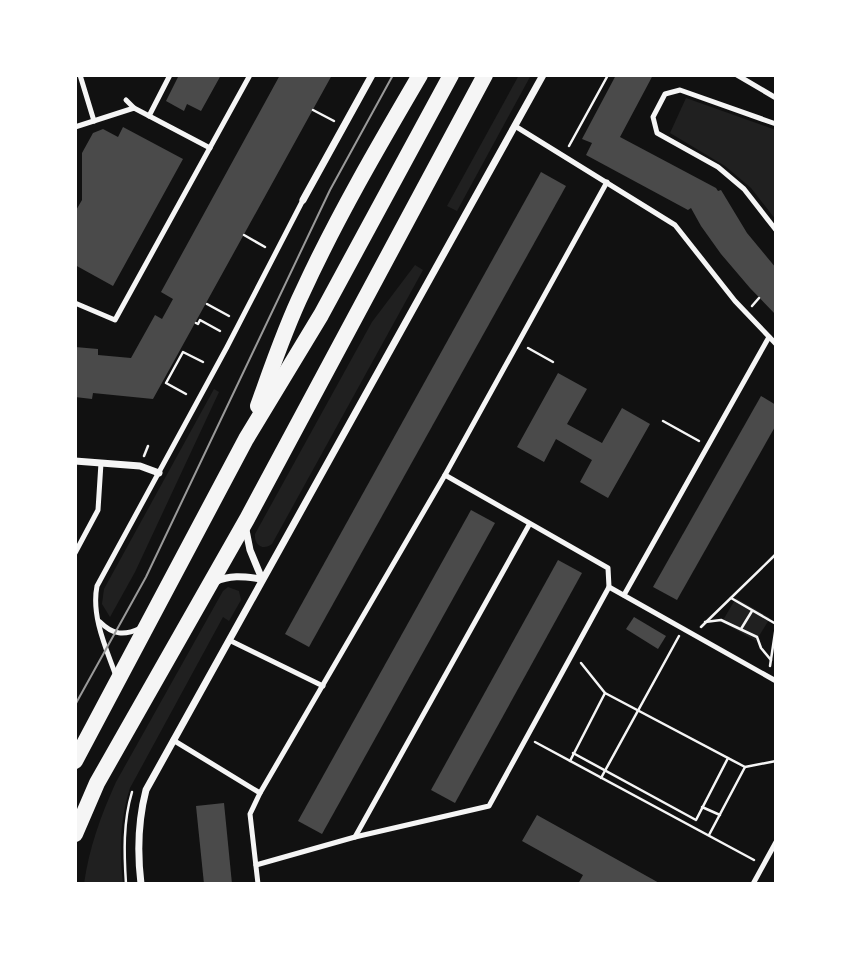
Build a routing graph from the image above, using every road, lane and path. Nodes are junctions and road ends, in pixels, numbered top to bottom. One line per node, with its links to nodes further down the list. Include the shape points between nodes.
1 (80, 75): 16 (lane)
2 (170, 75): 15 (lane)
3 (250, 75): 21 (lane)
4 (372, 75): 24 (street)
5 (420, 75): 40 (main road, via 303,291)
6 (451, 75): 40 (main road, via 321,315)
7 (485, 75): 46 (main road)
8 (543, 75): 19 (street)
9 (607, 75): 22 (path)
10 (737, 75): 11 (lane)
11 (776, 98)
12 (126, 100): 13 (lane)
13 (134, 108): 15 (lane); 16 (lane)
14 (313, 110): 17 (path)
15 (149, 116): 21 (lane)
16 (94, 121): 20 (lane)
17 (334, 121)
18 (776, 124): 25 (lane, via 680,90 665,94 653,117 657,133 718,167 744,189)
19 (515, 126): 22 (lane); 50 (street)
20 (75, 127)
21 (210, 148): 28 (lane, via 115,320)
22 (563, 155): 23 (lane)
23 (607, 182): 33 (lane, via 675,225); 34 (lane)
24 (303, 200): 44 (lane)
25 (776, 230)
26 (244, 235): 27 (path)
27 (265, 247)
28 (75, 303)
29 (206, 304): 30 (path)
30 (229, 316)
31 (196, 323): 32 (path, via 200,320)
32 (220, 331)
33 (769, 337): 35 (lane); 41 (lane)
34 (518, 342): 37 (path); 45 (lane)
35 (776, 344)
36 (203, 362): 38 (path, via 183,352 173,367 166,383)
37 (553, 362)
38 (186, 394)
39 (663, 421): 41 (path)
40 (246, 439): 58 (main road)
41 (708, 446): 53 (lane)
42 (75, 461): 43 (street)
43 (101, 463): 44 (street, via 140,466); 48 (lane, via 98,510)
44 (159, 473): 56 (lane, via 97,586 94,599)
45 (444, 475): 47 (lane); 69 (lane)
46 (247, 519): 50 (street, via 245,535); 51 (main road)
47 (529, 525): 52 (lane, via 608,568); 89 (lane)
48 (75, 553)
49 (776, 554): 54 (path)
50 (262, 579): 51 (street, via 225,577); 63 (street)
51 (211, 583): 87 (main road, via 97,783)
52 (609, 587): 53 (lane); 64 (lane)
53 (624, 595): 60 (lane)
54 (731, 597): 55 (path); 57 (path)
55 (752, 610): 59 (path); 61 (path)
56 (100, 622): 58 (lane, via 122,634); 68 (lane)
57 (705, 622): 61 (path, via 721,620); 62 (path)
58 (149, 624): 68 (main road)
59 (776, 625): 65 (path)
60 (683, 628): 62 (lane); 71 (path)
61 (741, 629): 65 (path, via 757,637)
62 (694, 634): 66 (lane)
63 (229, 640): 69 (lane); 73 (street)
64 (573, 652): 70 (path); 72 (lane)
65 (771, 660): 66 (path)
66 (768, 676): 67 (lane)
67 (776, 681)
68 (118, 683): 76 (main road)
69 (323, 686): 82 (lane)
70 (605, 693): 71 (path); 74 (path)
71 (637, 710): 75 (path); 80 (path)
72 (527, 737): 77 (path); 89 (lane, via 489,806)
73 (173, 740): 82 (lane); 93 (street, via 146,790 142,807 137,850)
74 (573, 753): 77 (path); 80 (path)
75 (728, 758): 79 (path); 83 (path)
76 (75, 761)
77 (570, 761): 81 (path)
78 (776, 761): 79 (path)
79 (744, 767): 84 (path)
80 (605, 771): 81 (path); 85 (path)
81 (601, 778): 86 (path)
82 (260, 793): 91 (lane, via 250,814)
83 (702, 807): 84 (path); 85 (path)
84 (720, 816): 88 (path)
85 (696, 820): 86 (path)
86 (692, 827): 88 (path)
87 (76, 831)
88 (709, 836): 92 (path)
89 (355, 837): 91 (lane)
90 (776, 842): 92 (lane)
91 (256, 865): 94 (lane)
92 (763, 865): 95 (lane)
93 (141, 884)
94 (258, 884)
95 (753, 884)

